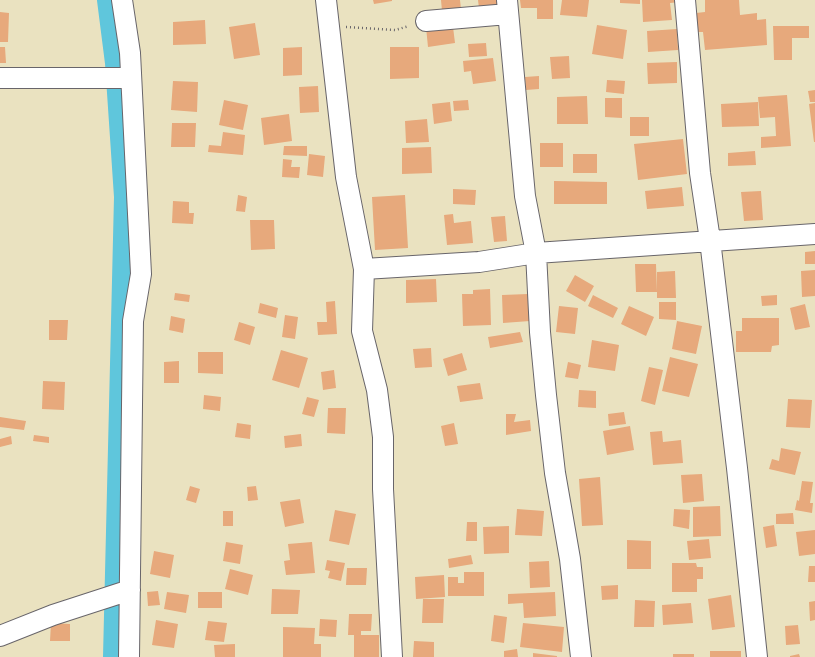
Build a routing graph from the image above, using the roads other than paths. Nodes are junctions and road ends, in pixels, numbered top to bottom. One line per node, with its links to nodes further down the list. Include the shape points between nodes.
1 (122, 0): 7 (street)
2 (326, 0): 11 (street, via 346,177)
3 (685, 0): 9 (street, via 700,173)
4 (507, 7): 5 (street); 10 (street, via 525,196)
5 (426, 21)
6 (0, 78): 7 (street)
7 (131, 78): 12 (street, via 142,274 133,321)
8 (815, 234): 9 (street)
9 (710, 240): 10 (street); 17 (street)
10 (536, 253): 11 (street, via 479,262); 16 (street, via 546,395 555,473 570,559)
11 (364, 269): 15 (street, via 362,331 377,390 383,437 383,489)
12 (130, 590): 13 (street, via 53,615); 14 (street)
13 (0, 636)
14 (129, 657)
15 (392, 657)
16 (581, 657)
17 (757, 657)

